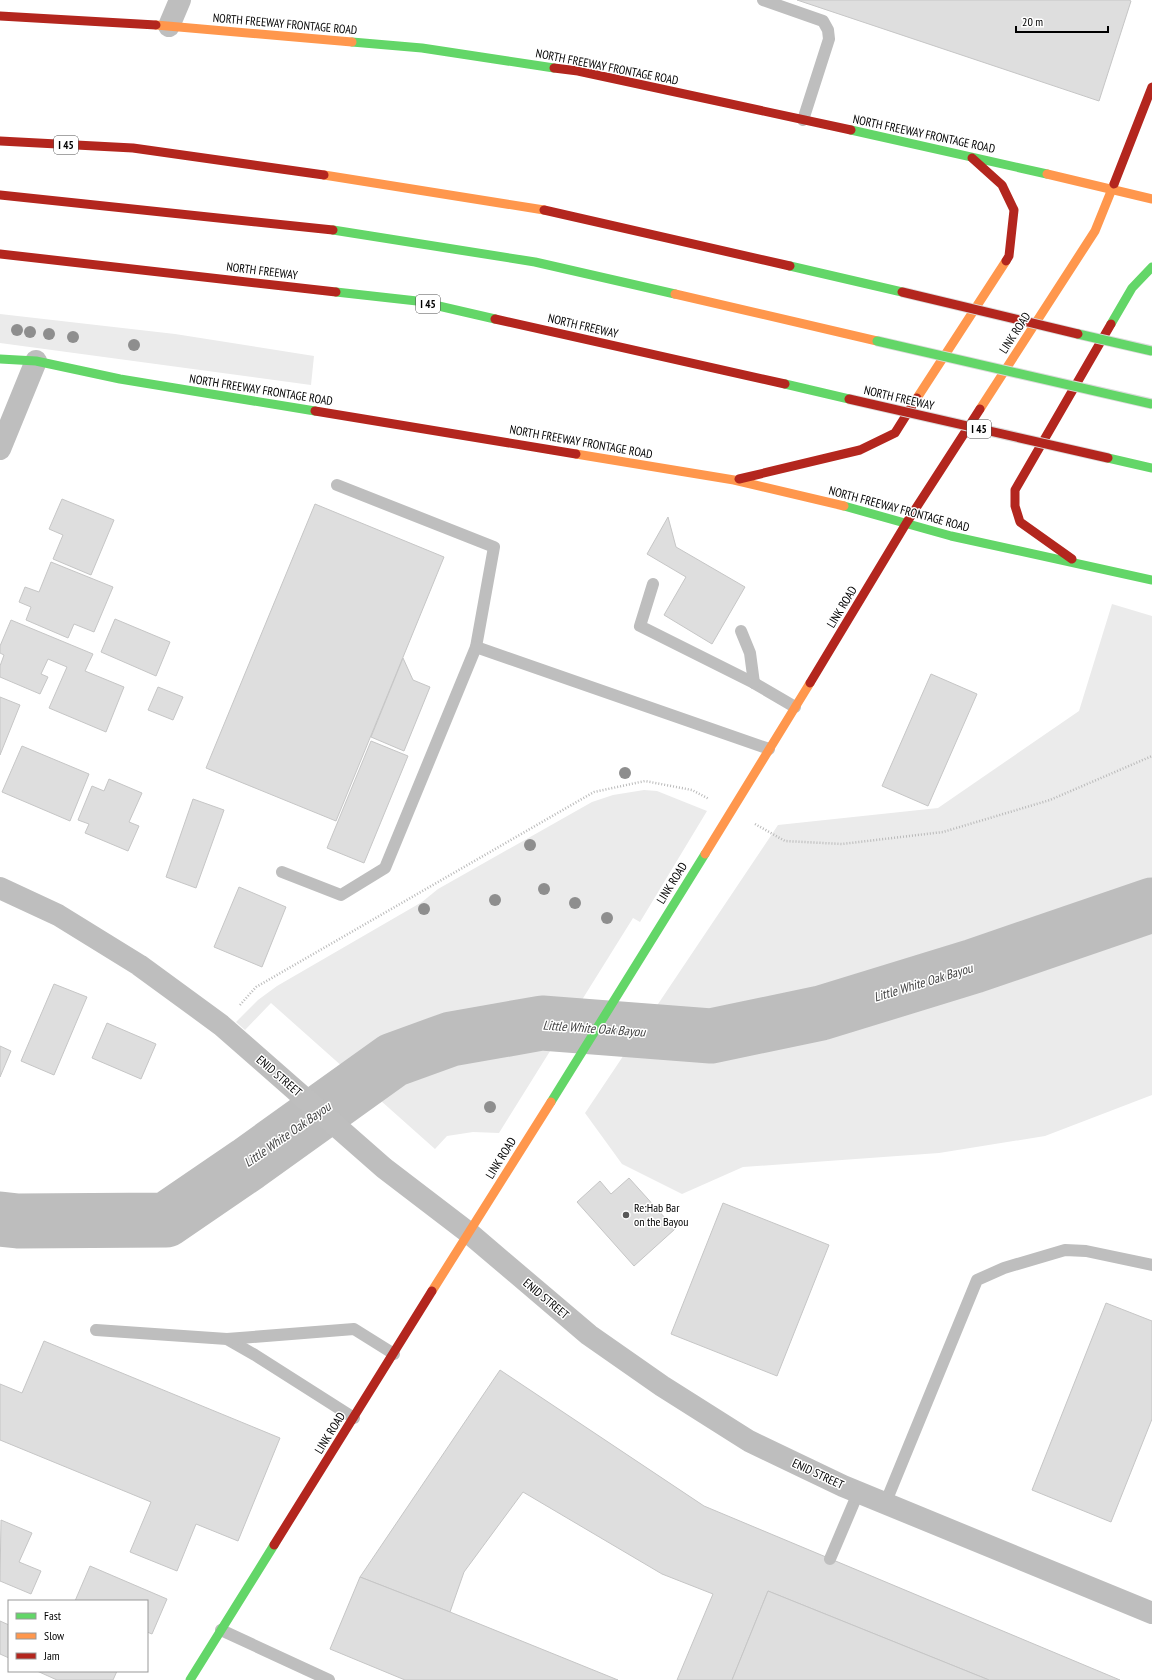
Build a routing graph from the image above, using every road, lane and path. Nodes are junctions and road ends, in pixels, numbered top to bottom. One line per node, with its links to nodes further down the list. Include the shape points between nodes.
1 (180, 0): 4 (street)
2 (763, 0): 6 (lane, via 823,21 828,30 829,39)
3 (0, 16): 4 (main road, NORTH FREEWAY FRONTAGE ROAD)
4 (169, 26): 6 (main road, NORTH FREEWAY FRONTAGE ROAD, via 422,48 578,71)
5 (1152, 87): 9 (main road, LINK ROAD)
6 (803, 120): 8 (main road, NORTH FREEWAY FRONTAGE ROAD)
7 (0, 141): 14 (main road, I 45, bridge, via 133,148 553,211)
8 (970, 156): 9 (main road, NORTH FREEWAY FRONTAGE ROAD); 20 (main road, via 1002,184 1014,210 1009,256 895,433 860,450)
9 (1111, 189): 11 (main road, NORTH FREEWAY FRONTAGE ROAD); 22 (main road, LINK ROAD, via 1095,231)
10 (0, 195): 17 (main road, bridge, via 311,227 535,262)
11 (1152, 199)
12 (0, 254): 19 (main road, NORTH FREEWAY / I 45, bridge, via 417,301)
13 (1152, 267): 23 (main road, via 1132,288 1015,490 1015,506 1020,522)
14 (1152, 351)
15 (0, 359): 16 (main road, NORTH FREEWAY FRONTAGE ROAD)
16 (36, 361): 18 (street); 20 (main road, NORTH FREEWAY FRONTAGE ROAD, via 120,379)
17 (1152, 404)
18 (0, 449)
19 (1152, 468)
20 (734, 480): 22 (main road, NORTH FREEWAY FRONTAGE ROAD)
21 (337, 485): 27 (lane, via 494,547)
22 (907, 522): 23 (main road, NORTH FREEWAY FRONTAGE ROAD, via 951,536); 29 (main road, LINK ROAD)
23 (1080, 564): 24 (main road, NORTH FREEWAY FRONTAGE ROAD)
24 (1152, 580)
25 (652, 584): 28 (lane, via 640,626)
26 (741, 631): 28 (lane, via 750,652)
27 (476, 647): 30 (lane); 34 (lane, via 385,868 341,895)
28 (754, 683): 29 (lane)
29 (795, 707): 30 (main road, LINK ROAD)
30 (769, 749): 37 (main road, LINK ROAD)
31 (1152, 756): 33 (path, via 1050,800 943,832 842,844 785,841)
32 (712, 800): 36 (path, via 692,790 645,781 594,792 256,987)
33 (751, 822)
34 (282, 872)
35 (0, 888): 37 (street, ENID STREET, via 58,915 139,965 221,1025 384,1168)
36 (238, 1007)
37 (469, 1233): 41 (main road, LINK ROAD); 43 (street, ENID STREET, via 589,1335 662,1386 749,1441)
38 (1152, 1265): 44 (lane, via 1086,1251 1065,1250 1004,1268 978,1280)
39 (96, 1330): 40 (lane)
40 (227, 1339): 41 (lane, via 354,1329); 42 (lane)
41 (394, 1354): 42 (main road, LINK ROAD)
42 (354, 1418): 47 (main road, LINK ROAD)
43 (858, 1493): 44 (street, ENID STREET); 45 (lane)
44 (885, 1504): 46 (street, ENID STREET)
45 (830, 1559)
46 (1152, 1613)
47 (222, 1630): 48 (main road, LINK ROAD); 49 (lane)
48 (190, 1680)
49 (329, 1680)

